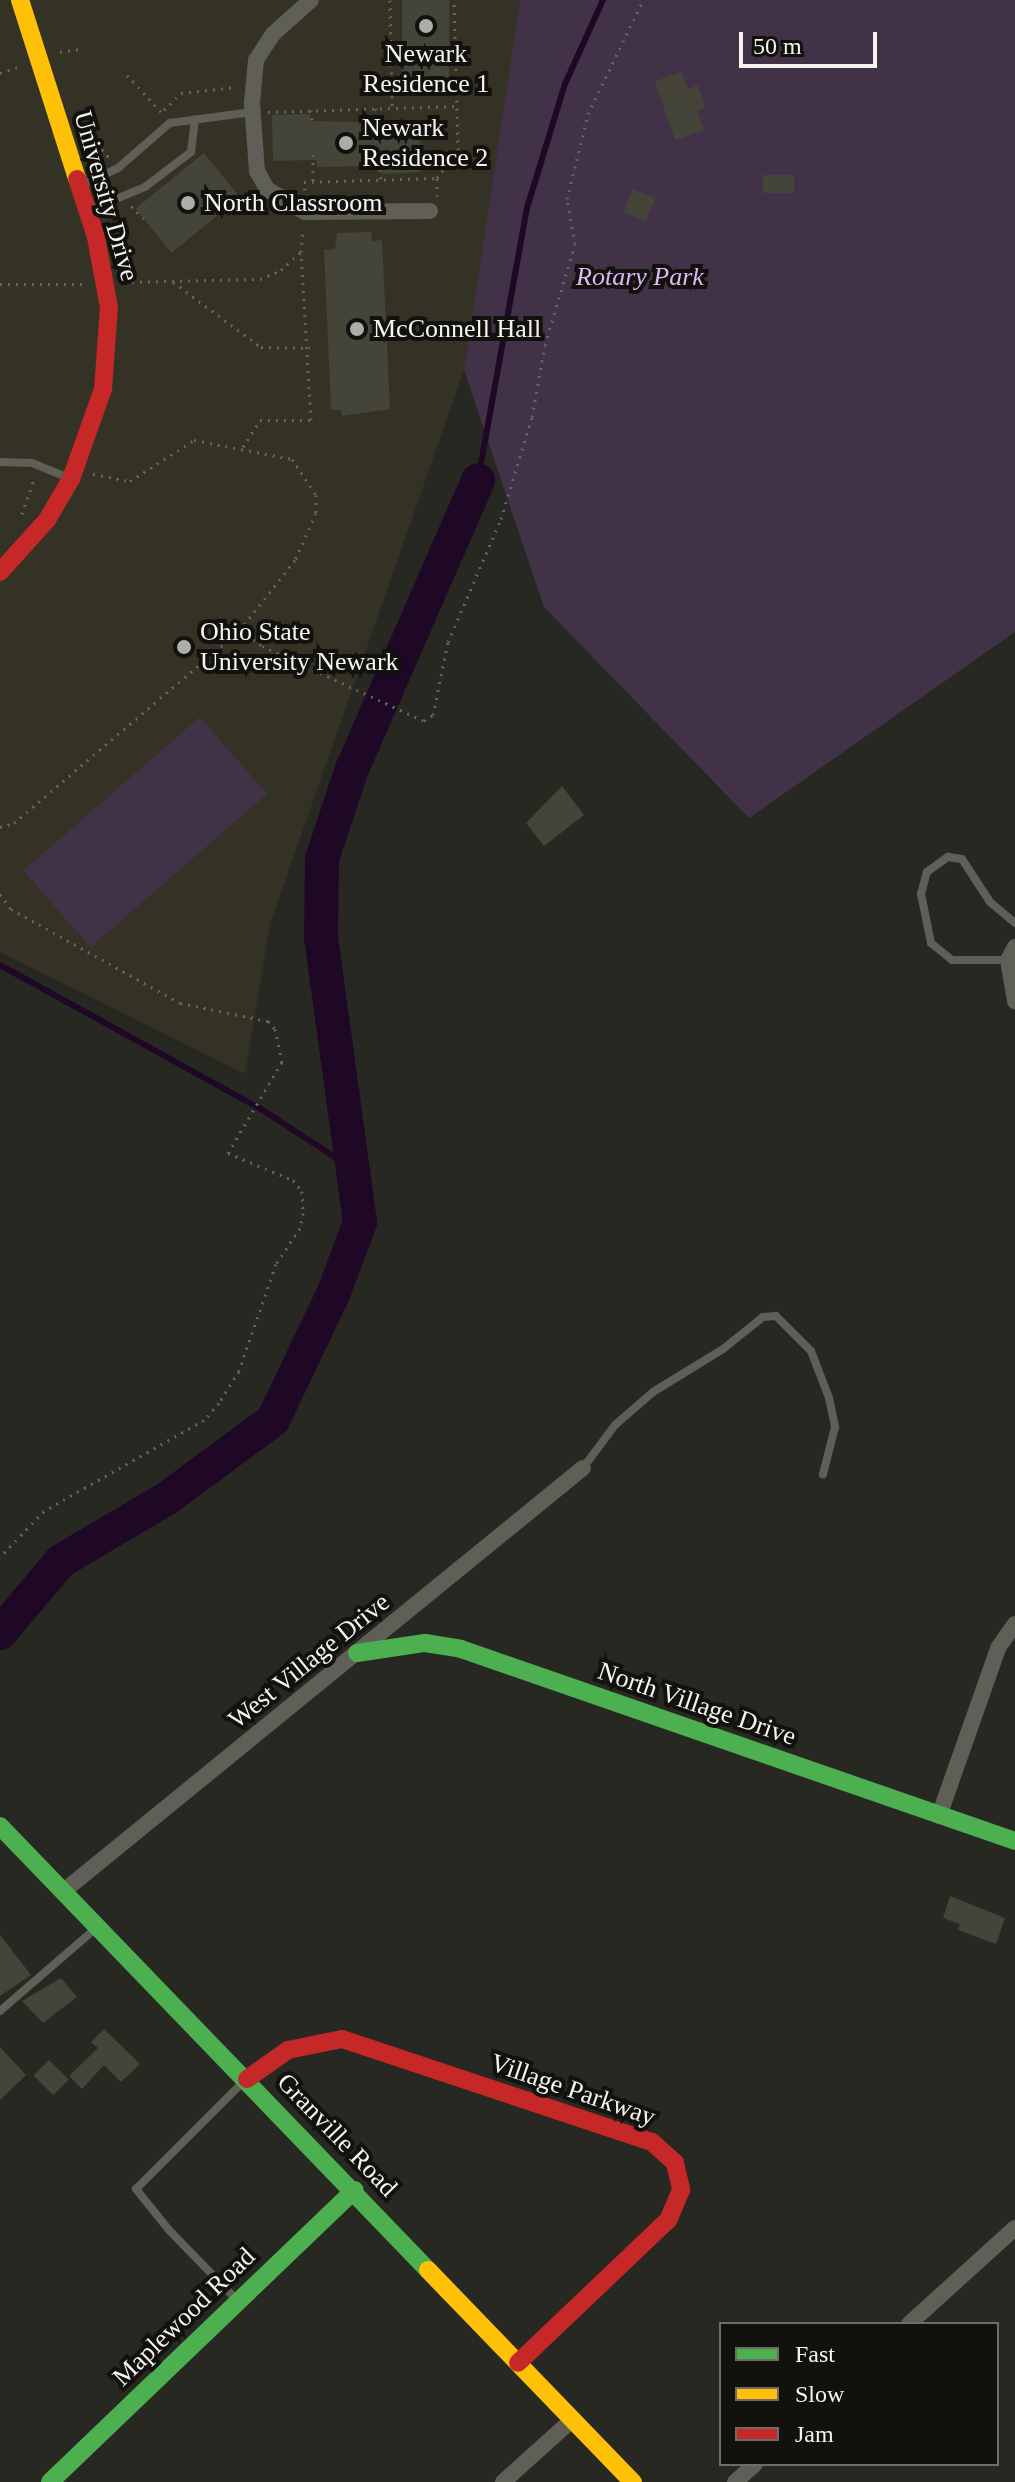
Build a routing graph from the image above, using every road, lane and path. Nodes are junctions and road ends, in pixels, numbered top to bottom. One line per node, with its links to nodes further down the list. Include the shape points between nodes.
1 (20, 0): 28 (street, University Drive)
2 (311, 0): 10 (street, via 262,47)
3 (390, 0): 9 (path)
4 (454, 0): 8 (path)
5 (643, 0): 46 (path, via 588,114 567,199 575,244 545,345 532,417 501,519 448,642 439,700 424,721 262,646)
6 (438, 54): 8 (path)
7 (409, 55): 9 (path)
8 (456, 55): 11 (path)
9 (391, 56): 13 (path)
10 (254, 85): 15 (street); 16 (path, via 181,93)
11 (458, 106): 13 (path); 24 (path, via 458,150)
12 (376, 108): 13 (path); 14 (path); 20 (path)
13 (392, 108)
14 (311, 110): 15 (path); 19 (path)
15 (252, 112): 17 (lane); 32 (street, via 257,171 267,189)
16 (161, 113)
17 (195, 119): 23 (lane, via 170,123); 29 (lane, via 191,152 145,187)
18 (82, 121): 23 (path)
19 (312, 126)
20 (377, 131)
21 (313, 155): 27 (path)
22 (379, 161): 25 (path)
23 (115, 169): 28 (lane)
24 (437, 178): 25 (path); 30 (path)
25 (381, 180): 27 (path)
26 (304, 182): 27 (path)
27 (313, 182)
28 (80, 187): 31 (street, University Drive)
29 (125, 194): 31 (lane); 33 (path)
30 (434, 203): 32 (street)
31 (88, 211): 43 (street, University Drive, via 108,322 103,389)
32 (305, 212): 34 (path)
33 (146, 221)
34 (301, 252): 36 (path, via 281,270 260,279); 39 (path)
35 (121, 282): 36 (path)
36 (173, 282): 39 (path, via 261,347)
37 (0, 284): 38 (path)
38 (95, 284)
39 (310, 348): 40 (path, via 311,420 260,420)
40 (243, 447): 43 (path, via 194,440 130,481 91,473); 46 (path, via 292,459 316,495 316,513 295,560)
41 (0, 462): 42 (lane)
42 (38, 466): 43 (lane); 44 (path)
43 (71, 479): 45 (street, University Drive, via 47,520)
44 (17, 522)
45 (0, 572)
46 (240, 630): 47 (path, via 14,823)
47 (0, 827)
48 (0, 894): 54 (path, via 11,909 180,1003 268,1021 275,1029 282,1062 228,1153 293,1180 302,1191 303,1213 300,1228 276,1264 239,1371 204,1420 44,1511)
49 (1015, 923): 50 (lane, via 990,902 962,859 948,857 927,872 921,894 931,943 952,960)
50 (1012, 954): 51 (street)
51 (1015, 1001)
52 (583, 1468): 53 (lane, via 615,1425 653,1392 763,1317 776,1316 811,1351 829,1398 835,1427); 56 (street, West Village Drive)
53 (823, 1474)
54 (0, 1557)
55 (1015, 1624): 57 (street, via 998,1648)
56 (357, 1653): 57 (street, North Village Drive, via 425,1643 461,1649); 60 (street, West Village Drive)
57 (939, 1816): 59 (street, North Village Drive)
58 (0, 1826): 60 (street, Granville Road)
59 (1015, 1841)
60 (65, 1890): 61 (street, Granville Road)
61 (99, 1925): 62 (lane); 63 (street, Granville Road)
62 (0, 2011)
63 (247, 2079): 64 (street, Granville Road); 66 (lane, via 136,2189); 68 (street, Village Parkway, via 288,2050 342,2039 652,2142 675,2163 681,2190 668,2220)
64 (355, 2190): 66 (street, Maplewood Road); 68 (street, Granville Road)
65 (1015, 2228): 67 (street)
66 (238, 2302): 71 (street, Maplewood Road)
67 (911, 2322)
68 (518, 2363): 69 (street, Granville Road)
69 (573, 2419): 72 (street); 73 (street, Granville Road)
70 (753, 2466): 74 (street)
71 (50, 2482)
72 (503, 2482)
73 (633, 2482)
74 (735, 2482)

